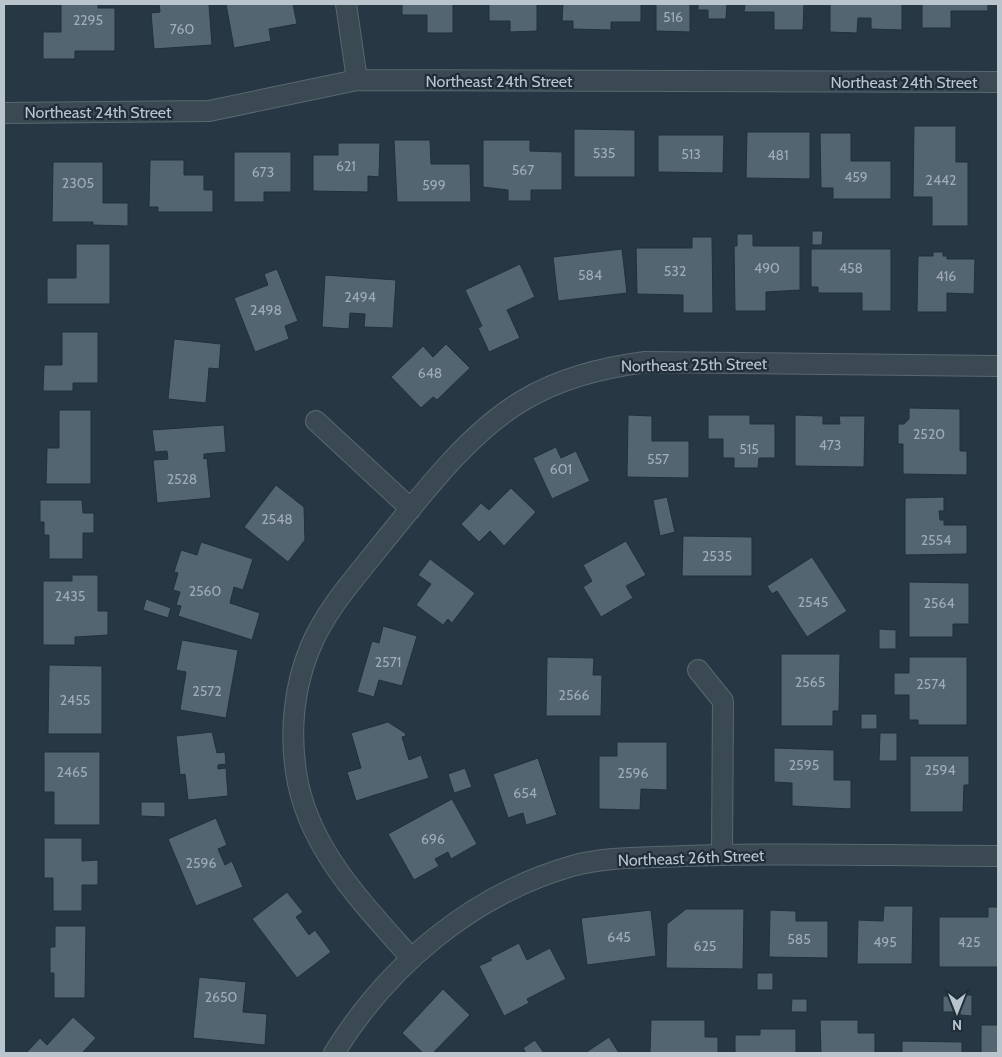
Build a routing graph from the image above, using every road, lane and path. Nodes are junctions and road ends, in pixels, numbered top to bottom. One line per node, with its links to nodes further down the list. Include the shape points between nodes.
1 (346, 4): 2 (street)
2 (357, 80): 3 (street, Northeast 24th Street); 4 (street, Northeast 24th Street, via 209,112)
3 (998, 82)
4 (4, 113)
5 (998, 366): 7 (street, Northeast 25th Street, via 645,362 597,370 551,386 496,418 472,440)
6 (316, 421): 7 (street)
7 (411, 509): 11 (street, Northeast 25th Street, via 324,620 300,678 293,741 303,804 330,861)
8 (698, 670): 9 (street, via 723,701)
9 (722, 855): 10 (street, Northeast 26th Street); 11 (street, Northeast 26th Street, via 574,865 543,875 457,921)
10 (998, 856)
11 (411, 958): 12 (street, Northeast 26th Street, via 367,1004)
12 (334, 1053)

